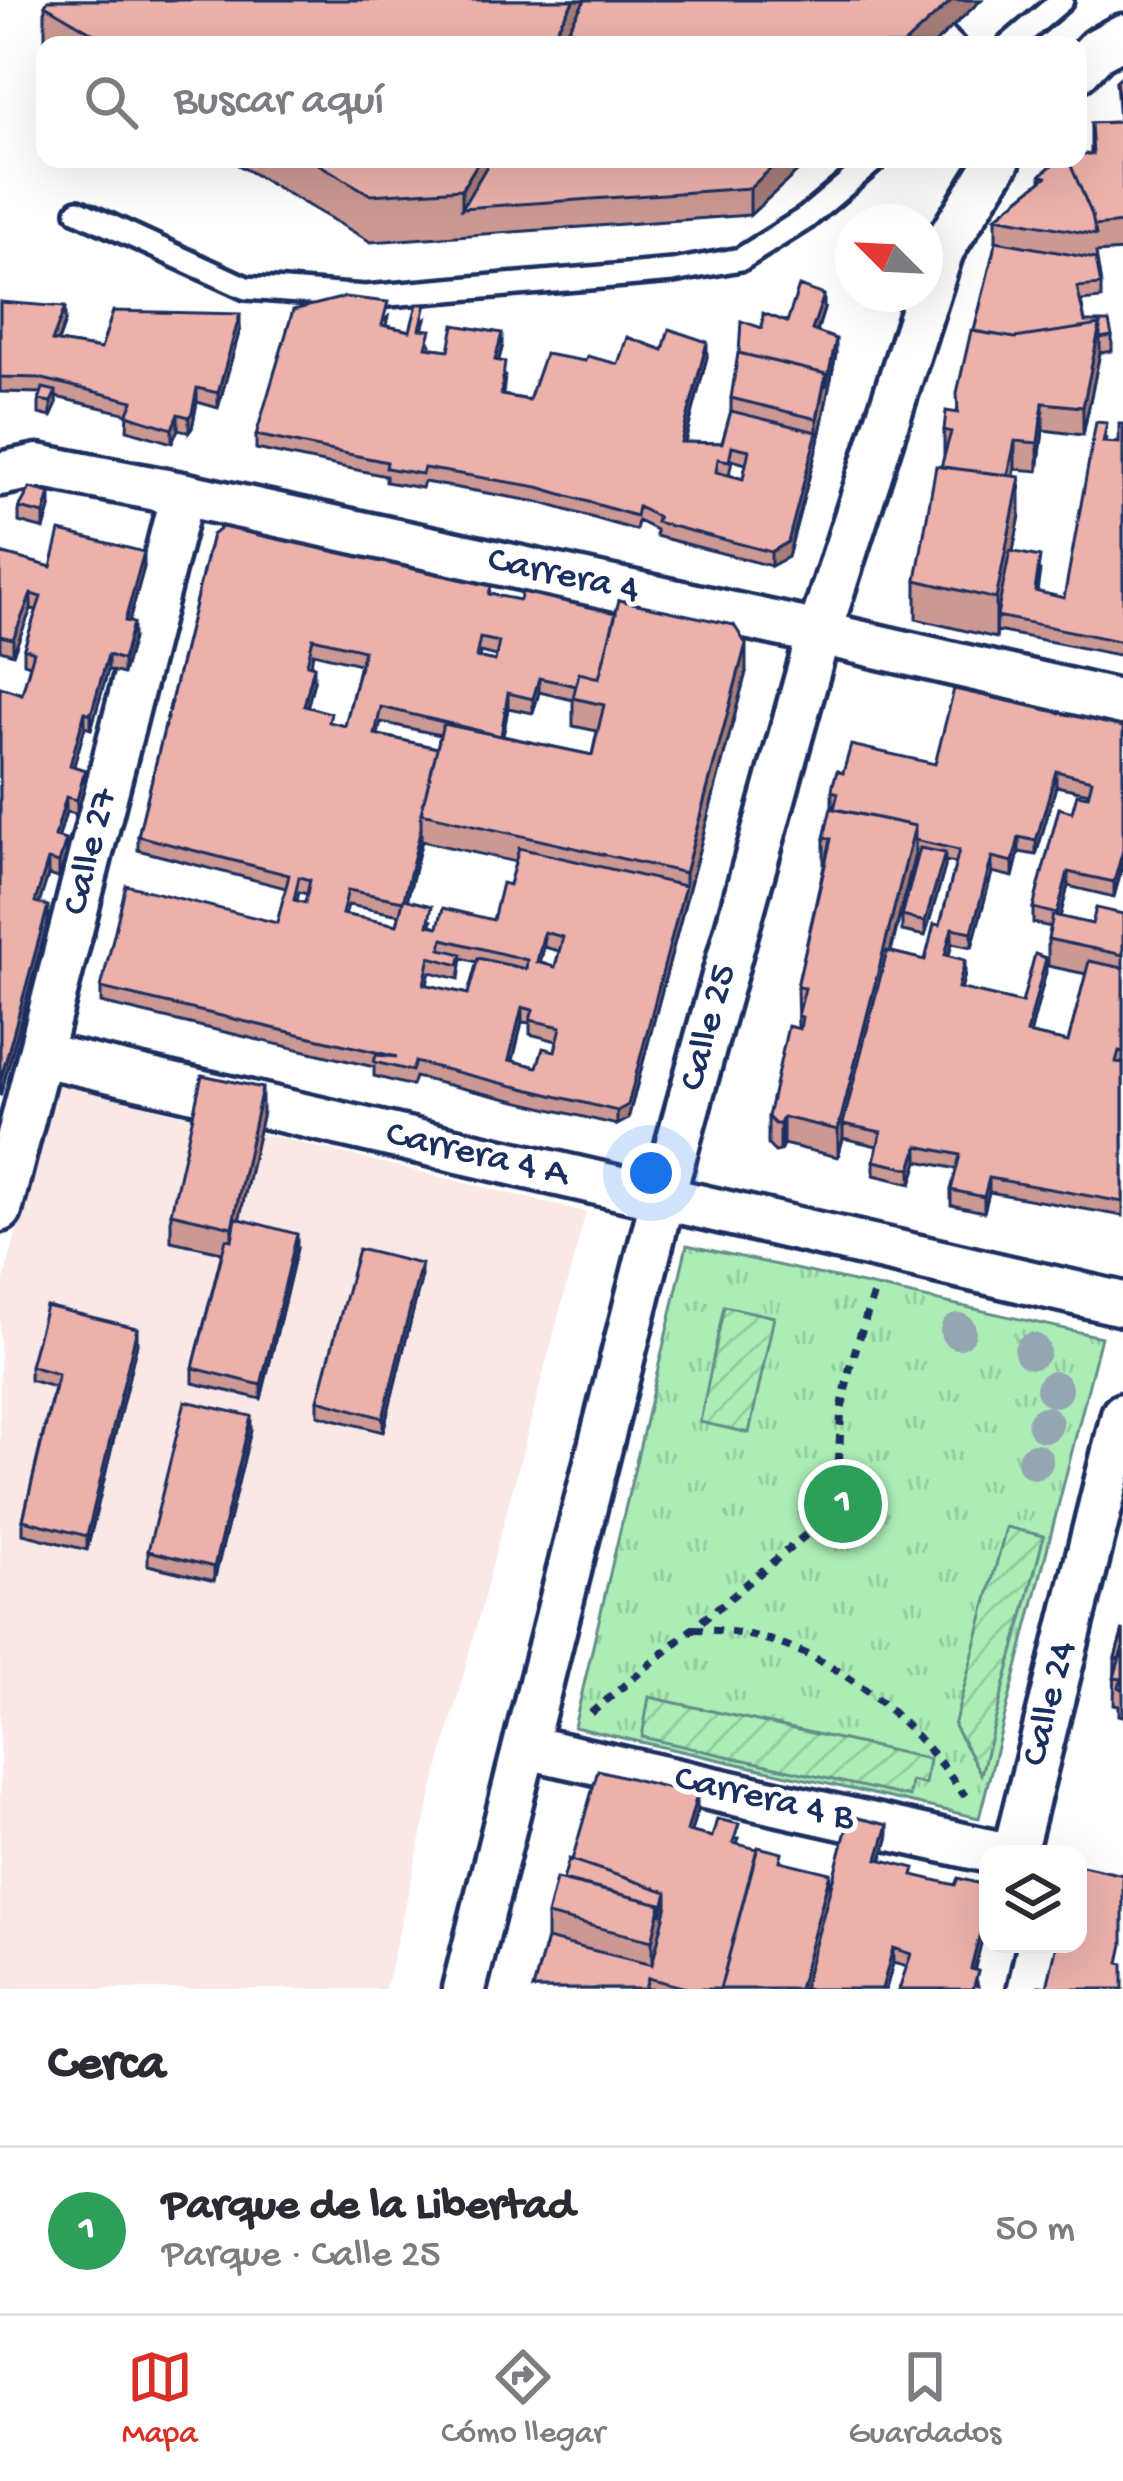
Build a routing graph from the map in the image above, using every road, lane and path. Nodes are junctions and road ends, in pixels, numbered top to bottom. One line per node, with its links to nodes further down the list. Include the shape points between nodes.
1 (1062, 0): 2 (lane)
2 (1020, 36)
3 (1123, 36): 4 (street)
4 (1087, 60)
5 (865, 168): 7 (lane, via 741,259 365,297 246,288)
6 (992, 168): 10 (street, Calle 25, via 942,250)
7 (78, 211)
8 (1, 473): 9 (street, Carrera 4, via 38,466)
9 (182, 494): 10 (street, Carrera 4); 12 (street, Calle 27)
10 (819, 632): 11 (street, Carrera 4); 13 (street, Calle 25)
11 (1123, 704)
12 (42, 1055): 13 (street, Carrera 4 A); 14 (street, Calle 27)
13 (662, 1200): 16 (street, Carrera 4 A); 21 (street, Calle 25)
14 (0, 1210)
15 (875, 1287): 19 (path, via 850,1367 839,1459)
16 (1123, 1304)
17 (1123, 1415): 24 (street, Calle 24)
18 (872, 1480): 19 (path)
19 (806, 1534): 20 (path)
20 (692, 1629): 22 (path, via 574,1726); 23 (path, via 770,1638 842,1672 913,1730)
21 (526, 1747): 22 (street, Carrera 4 B); 27 (street, Calle 25)
22 (571, 1756): 25 (street, Carrera 4 B)
23 (971, 1806)
24 (1016, 1845)
25 (979, 1849)
26 (990, 1953): 28 (street)
27 (464, 1989)
28 (982, 1989)

